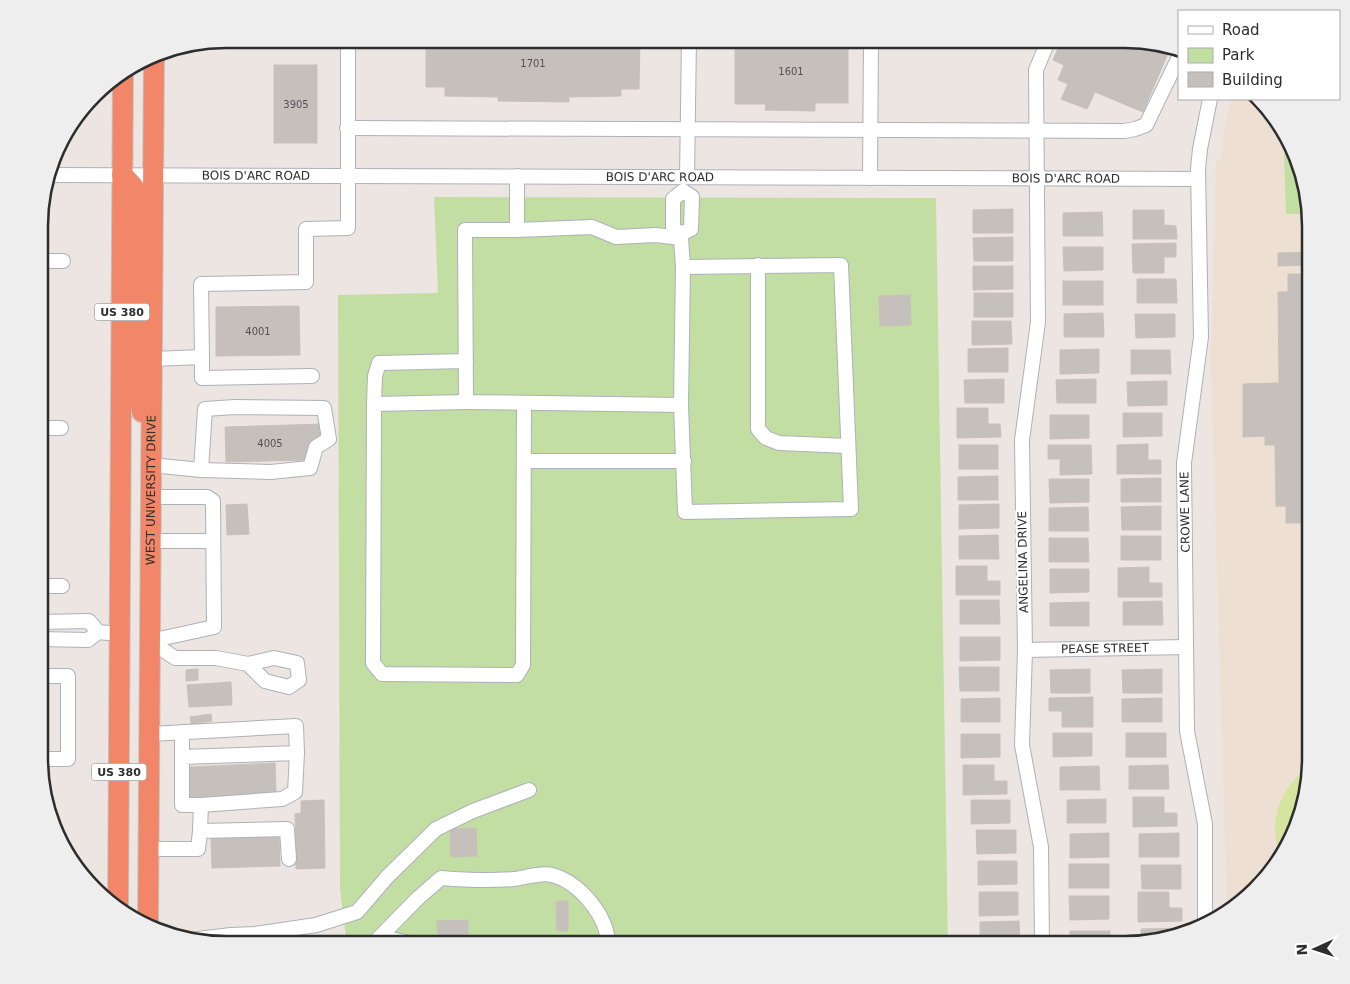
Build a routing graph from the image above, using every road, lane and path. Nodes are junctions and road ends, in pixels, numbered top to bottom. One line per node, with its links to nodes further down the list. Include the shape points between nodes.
1 (348, 48): 9 (street)
2 (689, 48): 10 (street)
3 (871, 48): 11 (street)
4 (1045, 48): 12 (street, ANGELINA DRIVE, via 1036,70)
5 (1178, 60): 12 (street, via 1146,125 1124,131)
6 (154, 62): 15 (highway, WEST UNIVERSITY DRIVE / US 380)
7 (123, 80): 13 (highway, US 380)
8 (1210, 100): 20 (street, CROWE LANE)
9 (347, 128): 10 (street); 16 (street)
10 (688, 129): 11 (street); 21 (street)
11 (872, 130): 12 (street); 18 (street)
12 (1037, 132): 19 (street, ANGELINA DRIVE)
13 (122, 174): 14 (street, BOIS D'ARC ROAD); 15 (street, BOIS D'ARC ROAD); 41 (highway, via 133,186 138,199 138,383); 50 (highway, US 380)
14 (55, 175)
15 (154, 175): 16 (street, BOIS D'ARC ROAD); 29 (highway, WEST UNIVERSITY DRIVE / US 380)
16 (347, 176): 17 (street, BOIS D'ARC ROAD); 28 (street, via 348,228 306,229 306,282 201,284)
17 (517, 176): 21 (street, BOIS D'ARC ROAD); 22 (street)
18 (870, 178): 19 (street, BOIS D'ARC ROAD); 21 (street, BOIS D'ARC ROAD)
19 (1037, 178): 20 (street, BOIS D'ARC ROAD); 54 (street, ANGELINA DRIVE, via 1038,322 1022,440)
20 (1198, 179): 53 (street, CROWE LANE, via 1201,337 1184,463)
21 (684, 182): 23 (street, via 673,199 673,228)
22 (517, 230): 23 (street, via 592,227 616,237); 30 (street, via 465,230)
23 (681, 236): 27 (street)
24 (48, 261): 25 (street)
25 (63, 261)
26 (758, 265): 27 (street); 38 (street, via 758,429 766,438 779,443); 38 (street, via 841,265)
27 (683, 267): 35 (street)
28 (202, 357): 29 (street); 31 (street, via 202,378)
29 (152, 359): 41 (highway, WEST UNIVERSITY DRIVE / US 380)
30 (466, 361): 32 (street); 34 (street, via 379,363)
31 (312, 376)
32 (466, 402): 33 (street); 34 (street)
33 (524, 403): 35 (street); 39 (street)
34 (374, 404): 39 (street, via 373,663 382,674 517,675 523,665)
35 (681, 405): 40 (street)
36 (48, 428): 37 (street)
37 (61, 428)
38 (848, 446): 40 (street, via 850,509 686,512)
39 (524, 461): 40 (street)
40 (684, 461)
41 (151, 465): 42 (street); 43 (highway, WEST UNIVERSITY DRIVE / US 380)
42 (201, 470): 42 (street, via 271,472 310,468 316,448 329,439 324,408 205,409)
43 (151, 496): 44 (highway, WEST UNIVERSITY DRIVE / US 380); 45 (street, via 207,497 213,501)
44 (151, 541): 45 (street); 52 (highway, WEST UNIVERSITY DRIVE / US 380)
45 (213, 541): 52 (street, via 214,627)
46 (48, 586): 47 (street)
47 (62, 586)
48 (48, 622): 49 (street, via 89,622)
49 (98, 632): 50 (street); 51 (street, via 88,640)
50 (119, 634): 52 (highway); 67 (highway, US 380)
51 (48, 639)
52 (150, 641): 55 (street, via 175,658 216,658); 58 (highway, WEST UNIVERSITY DRIVE / US 380)
53 (1186, 647): 54 (street, PEASE STREET); 68 (street, CROWE LANE, via 1187,731 1205,824)
54 (1024, 650): 73 (street, ANGELINA DRIVE, via 1022,745 1041,847)
55 (248, 664)
56 (48, 676): 61 (street, via 68,676 68,759)
57 (182, 732): 58 (street); 59 (street, via 296,726); 60 (street)
58 (150, 734): 65 (highway, WEST UNIVERSITY DRIVE / US 380)
59 (297, 753): 60 (street); 63 (street, via 295,792 282,798)
60 (182, 757): 63 (street, via 182,805)
61 (48, 759)
62 (529, 790): 70 (street, via 436,829 357,912 316,925)
63 (200, 805): 64 (street)
64 (200, 831): 65 (street, via 198,849); 66 (street, via 287,829)
65 (149, 849): 69 (highway, WEST UNIVERSITY DRIVE / US 380)
66 (289, 859)
67 (118, 901)
68 (1205, 917)
69 (148, 919)
70 (223, 936)
71 (382, 936): 72 (street, via 441,878 477,881 550,874 575,885 590,900)
72 (606, 936)
73 (1042, 936)

